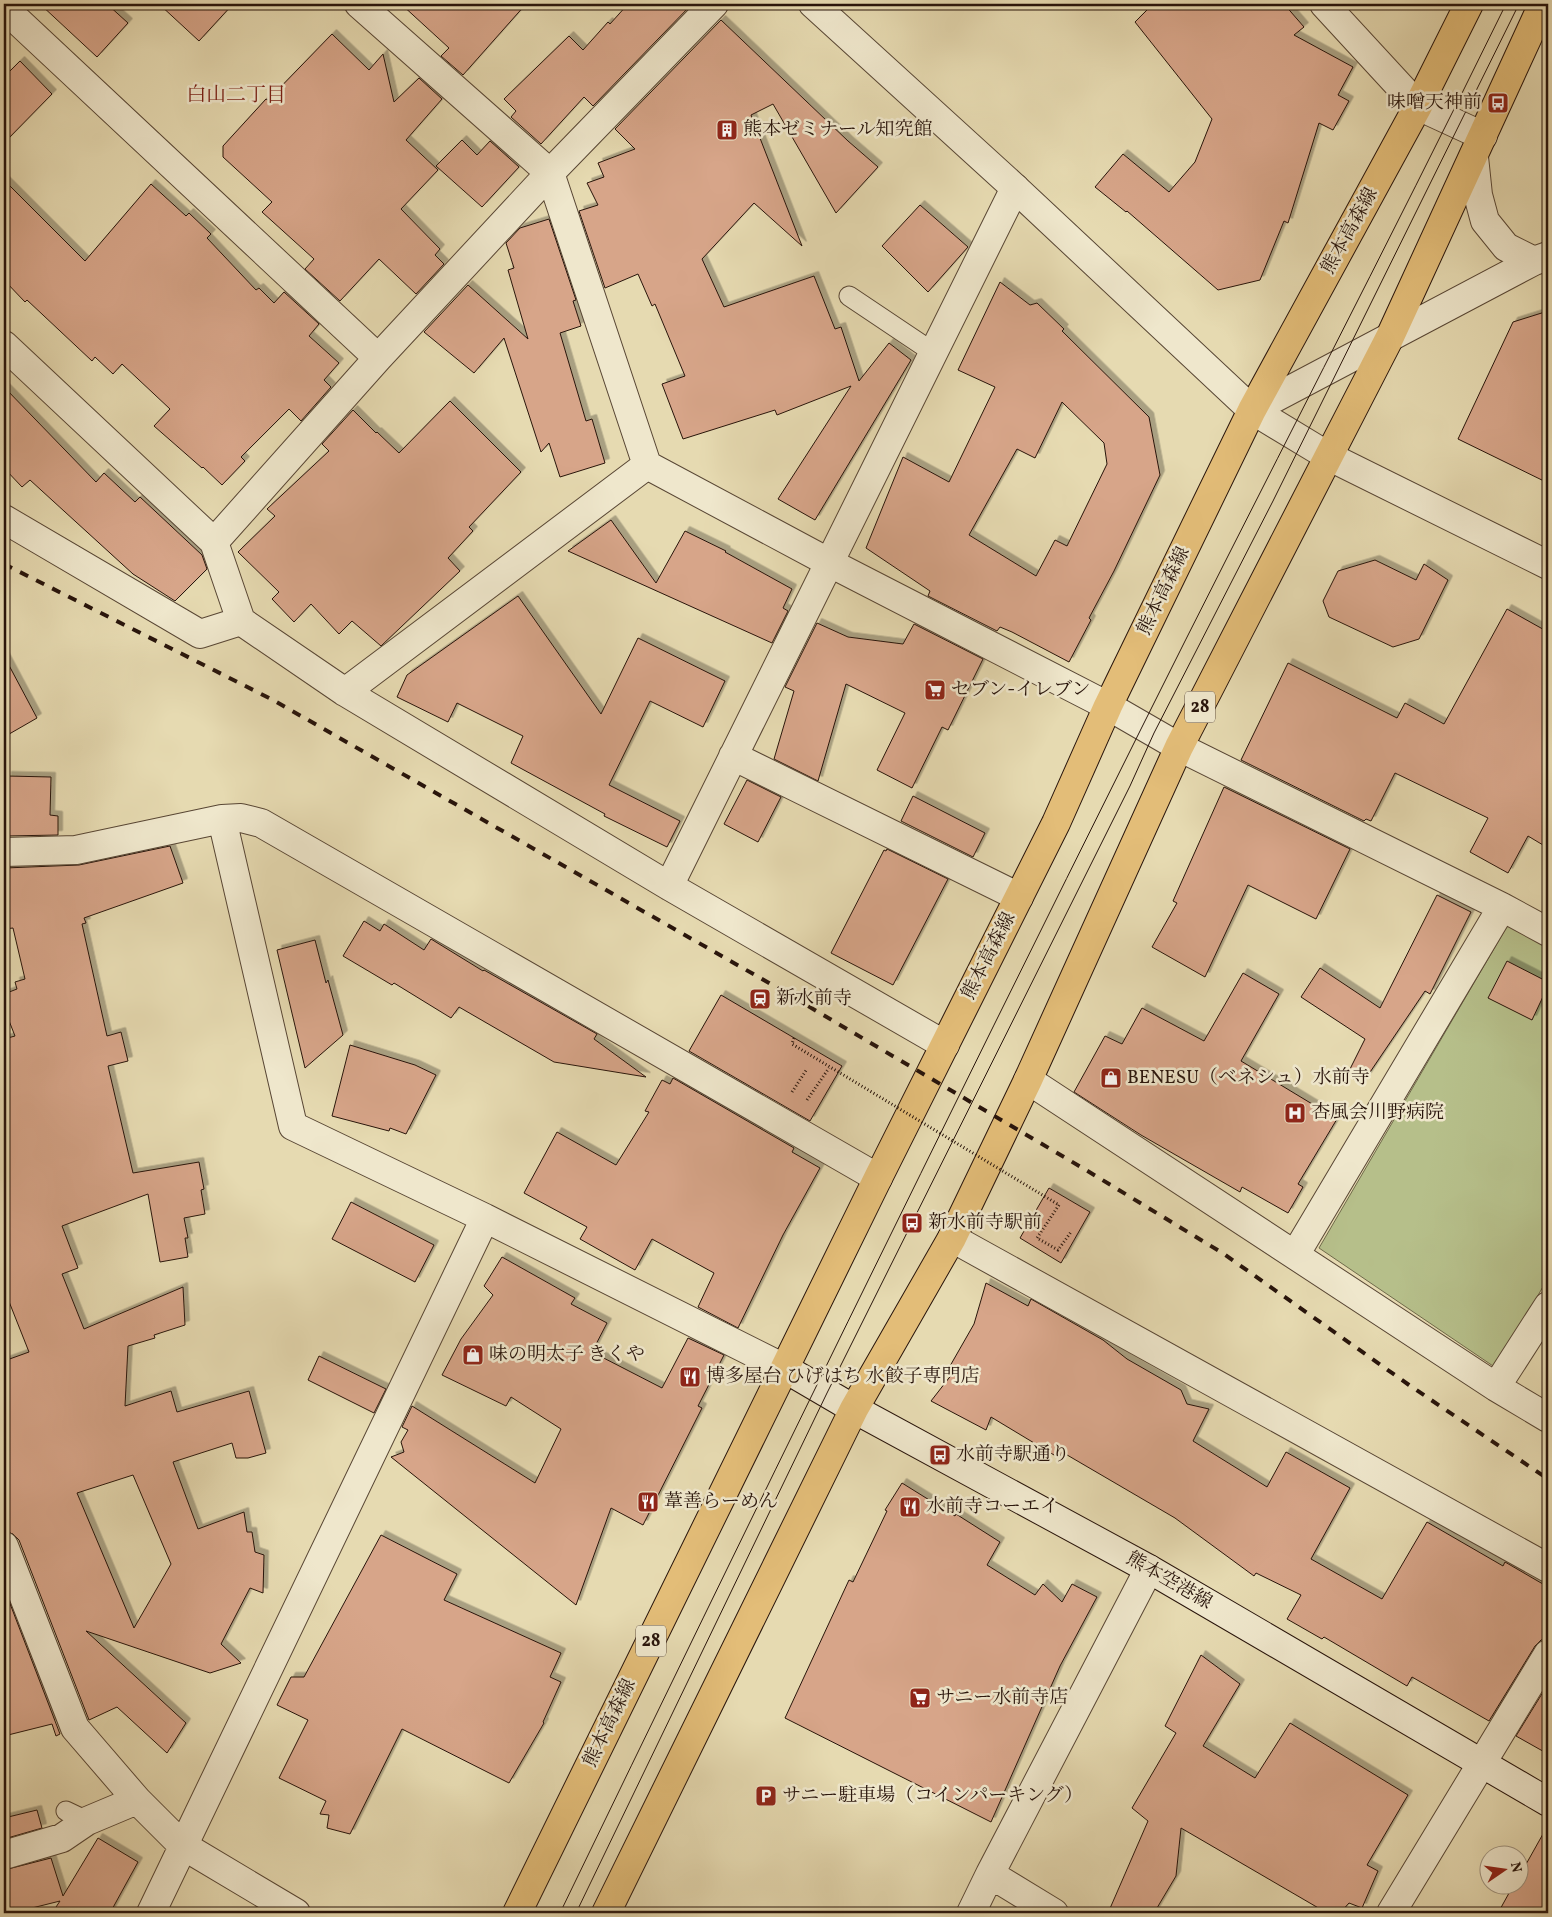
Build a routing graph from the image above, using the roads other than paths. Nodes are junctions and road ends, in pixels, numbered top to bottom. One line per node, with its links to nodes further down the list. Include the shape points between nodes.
1 (359, 4): 10 (street)
2 (714, 4): 10 (street)
3 (813, 4): 11 (street)
4 (1324, 4): 8 (street)
5 (1469, 4): 8 (main road, 熊本高森線 / 28)
6 (1542, 4): 9 (main road, 28)
7 (4, 8): 17 (street)
8 (1418, 106): 9 (street); 18 (main road, 熊本高森線 / 28)
9 (1478, 147): 12 (street, via 1478,195 1485,221 1506,247); 14 (main road, 28)
10 (550, 173): 17 (street); 20 (street)
11 (1015, 188): 16 (street); 18 (street)
12 (1541, 258): 14 (street)
13 (850, 296): 16 (lane)
14 (1389, 339): 18 (street); 19 (main road, 28)
15 (4, 345): 22 (street)
16 (934, 353): 23 (street)
17 (378, 358): 22 (street)
18 (1252, 410): 19 (street); 27 (main road, 熊本高森線 / 28)
19 (1328, 456): 24 (street); 28 (main road, 28)
20 (647, 466): 23 (street); 26 (street)
21 (4, 518): 25 (street, via 200,634)
22 (214, 542): 25 (street)
23 (830, 563): 27 (street); 29 (street)
24 (1548, 565)
25 (241, 621): 26 (street)
26 (345, 692): 32 (street)
27 (1108, 706): 28 (street); 33 (main road, 熊本高森線 / 28)
28 (1179, 747): 34 (street); 37 (main road, 28)
29 (734, 756): 32 (street); 33 (street)
30 (222, 819): 31 (street, via 76,850); 38 (street, via 241,818 261,824); 39 (street, 熊本空港線, via 294,1126)
31 (4, 852)
32 (669, 886): 36 (street)
33 (1019, 897): 36 (main road, 熊本高森線 / 28)
34 (1502, 907): 35 (street); 41 (street)
35 (1548, 932)
36 (945, 1045): 38 (main road, 熊本高森線 / 28)
37 (1028, 1080): 40 (main road, 28); 41 (street)
38 (878, 1178): 43 (main road, 熊本高森線 / 28)
39 (485, 1218): 43 (street, 熊本空港線); 54 (street)
40 (952, 1238): 45 (main road, 28); 49 (street)
41 (1295, 1255): 44 (street)
42 (1548, 1306): 44 (street)
43 (784, 1368): 45 (street, 熊本空港線); 59 (main road, 熊本高森線 / 28)
44 (1496, 1387): 46 (street)
45 (854, 1409): 48 (street, 熊本空港線); 60 (main road, 28)
46 (1548, 1418)
47 (4, 1546): 52 (street, via 75,1728)
48 (1149, 1568): 51 (street, 熊本空港線); 56 (street)
49 (1548, 1568)
50 (1548, 1654): 51 (street)
51 (1481, 1763): 53 (street, 熊本空港線); 63 (street)
52 (137, 1800): 54 (street); 55 (street, via 76,1816 62,1838)
53 (1548, 1802)
54 (182, 1845): 57 (street); 58 (street)
55 (4, 1855)
56 (990, 1874): 61 (street); 62 (street)
57 (151, 1913)
58 (296, 1913)
59 (517, 1913)
60 (606, 1913)
61 (971, 1913)
62 (1054, 1913)
63 (1391, 1913)

